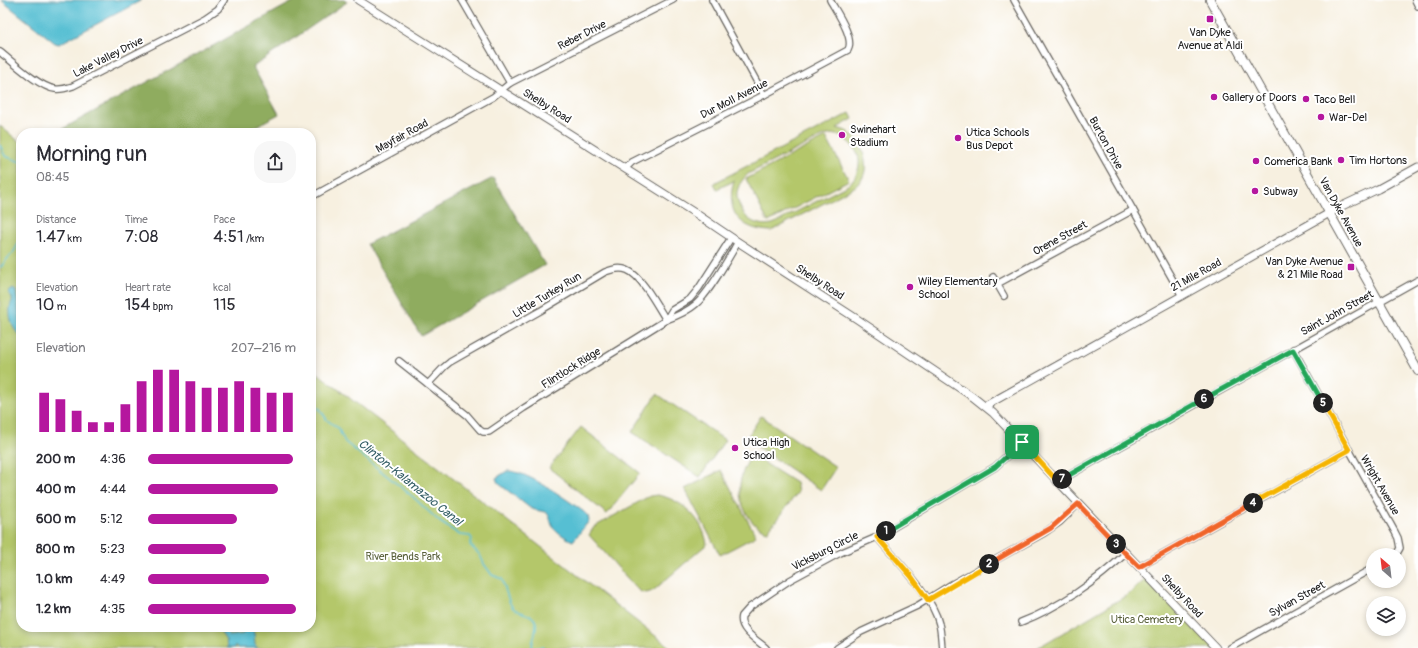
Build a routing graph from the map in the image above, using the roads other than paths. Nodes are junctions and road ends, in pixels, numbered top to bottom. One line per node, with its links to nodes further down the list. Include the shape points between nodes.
1 (224, 0): 11 (street, Lake Valley Drive, via 218,9 205,18 62,90 44,86)
2 (358, 0): 13 (street, Shelby Road)
3 (462, 0): 12 (street)
4 (673, 0): 12 (street, Reber Drive)
5 (712, 0): 14 (street)
6 (830, 0): 14 (street, Dur Moll Avenue, via 850,42 846,52)
7 (1014, 0): 18 (street, Burton Drive)
8 (1210, 0): 19 (main road, Van Dyke Avenue)
9 (1415, 0): 10 (street)
10 (1418, 6)
11 (0, 52)
12 (510, 83): 13 (street, Reber Drive)
13 (501, 91): 16 (street, Shelby Road); 17 (street, Mayfair Road)
14 (764, 95): 16 (street, Dur Moll Avenue, via 632,162)
15 (1418, 166): 19 (street, 21 Mile Road)
16 (626, 168): 20 (street, Shelby Road)
17 (316, 194)
18 (1133, 210): 24 (street, Orene Street); 28 (street, Burton Drive)
19 (1330, 213): 28 (street, 21 Mile Road); 29 (main road, Van Dyke Avenue)
20 (731, 238): 21 (street, Shelby Road); 25 (street, Flintlock Ridge)
21 (738, 242): 26 (street, Flintlock Ridge); 35 (street, Shelby Road)
22 (993, 277): 24 (street)
23 (1418, 280): 29 (street, Saint John Street)
24 (997, 284): 27 (street)
25 (701, 285): 26 (street); 30 (street, Flintlock Ridge, via 690,299 672,310)
26 (708, 290): 30 (street, Flintlock Ridge, via 695,305 679,316)
27 (1004, 296)
28 (1182, 296): 35 (street, 21 Mile Road)
29 (1378, 302): 31 (street, Saint John Street); 33 (main road, Van Dyke Avenue)
30 (666, 320): 34 (street, Flintlock Ridge, via 486,432 480,430 467,415); 34 (street, Little Turkey Run, via 635,275 626,270 614,269 450,362)
31 (1293, 350): 37 (street, Wright Avenue); 38 (street, Saint John Street)
32 (399, 361): 34 (street)
33 (1418, 371)
34 (428, 384)
35 (985, 406): 36 (street, Shelby Road)
36 (1022, 442): 38 (street, Shelby Road); 40 (street, Vicksburg Circle, via 995,467)
37 (1349, 450): 41 (street, Wright Avenue, via 1395,532); 43 (street)
38 (1058, 482): 39 (street, Shelby Road)
39 (1078, 504): 42 (street, Shelby Road); 45 (street, via 1060,522 1044,533)
40 (877, 537): 45 (street); 47 (street, Vicksburg Circle, via 840,553 785,583 750,607 743,614 742,623)
41 (1400, 548)
42 (1126, 553): 43 (street, Shelby Road); 46 (street, via 1086,587 1035,617)
43 (1139, 567): 50 (street, Shelby Road)
44 (1366, 572): 51 (street, Sylvan Street)
45 (928, 600): 48 (street, via 861,632); 49 (street, via 939,623)
46 (1021, 622)
47 (766, 648)
48 (837, 648)
49 (942, 648)
50 (1216, 648)
51 (1230, 648)

